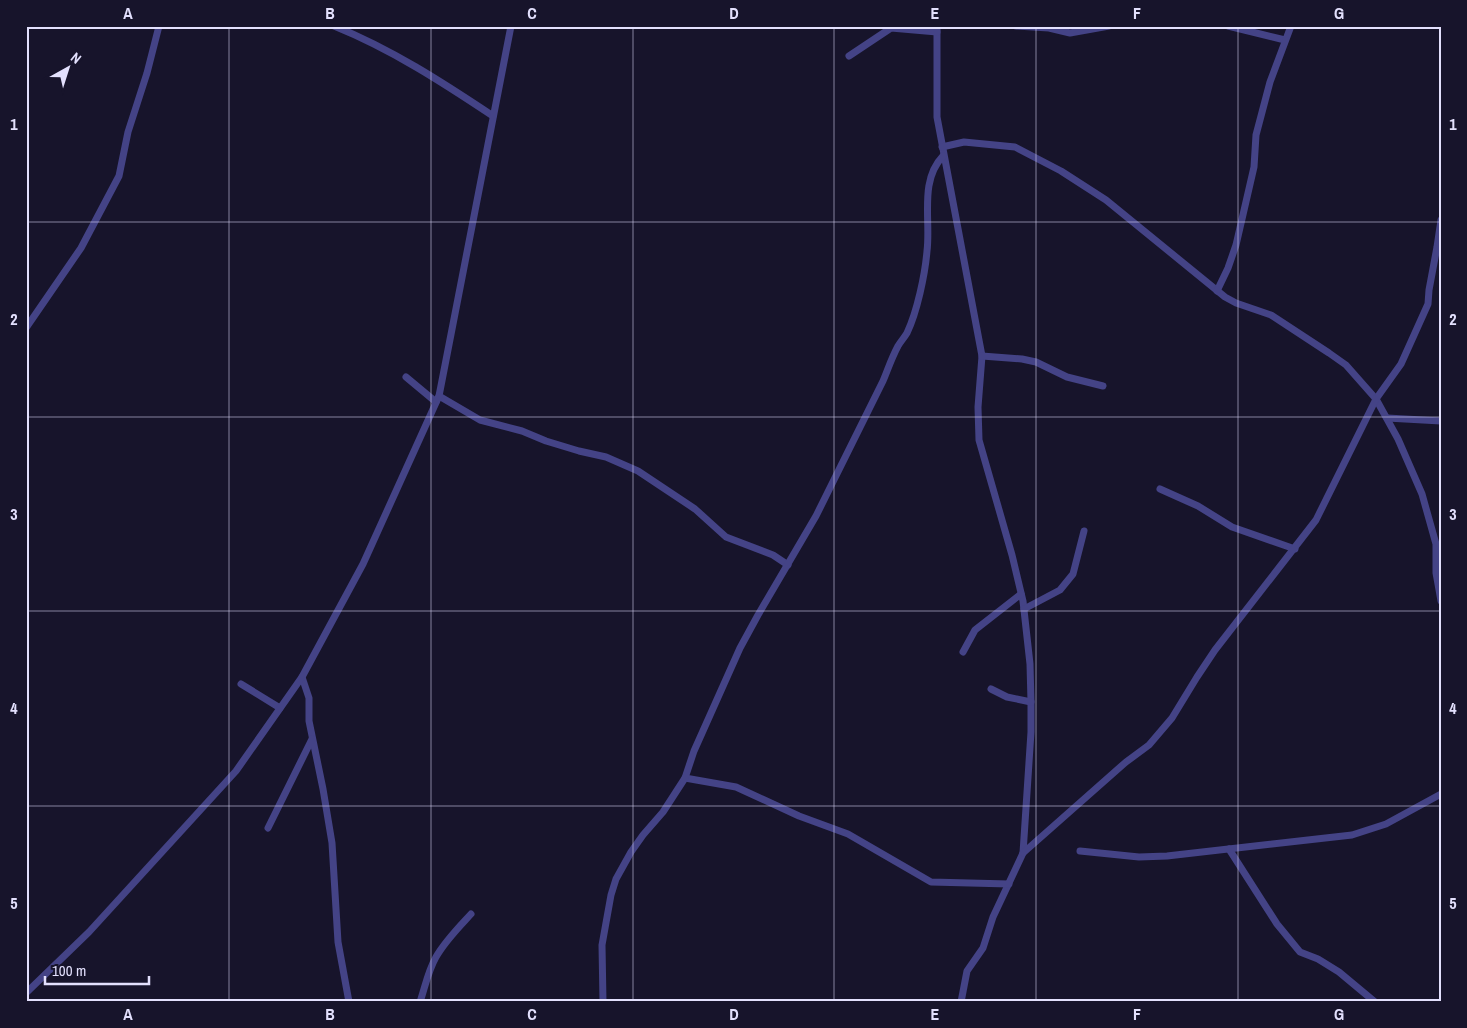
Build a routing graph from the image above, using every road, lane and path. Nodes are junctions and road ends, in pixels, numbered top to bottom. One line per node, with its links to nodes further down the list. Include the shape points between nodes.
1 (159, 26): 17 (street, via 128,132 119,176 81,248)
2 (334, 26): 11 (street, via 410,63)
3 (512, 26): 11 (street)
4 (1016, 26): 5 (street, via 1070,33)
5 (1109, 26)
6 (1228, 26): 9 (street)
7 (1290, 26): 9 (street)
8 (937, 29): 10 (street, via 892,28); 12 (street, via 937,117)
9 (1285, 40): 16 (street, via 1256,135 1252,174 1236,245)
10 (848, 56)
11 (493, 116): 21 (street)
12 (942, 147): 13 (street); 16 (street, via 964,142 1015,147 1061,171 1106,200)
13 (943, 156): 18 (street); 28 (street, via 932,170 927,251 912,320 816,516)
14 (1441, 220): 15 (street)
15 (1439, 247): 22 (street, via 1428,304 1401,364)
16 (1217, 291): 22 (street, via 1236,303 1270,315 1346,365)
17 (26, 328)
18 (982, 356): 20 (street, via 1036,362 1067,377); 29 (street, via 979,440)
19 (406, 377): 21 (street)
20 (1104, 386)
21 (438, 399): 28 (street, via 480,420 606,457 638,471 695,509 726,537); 33 (street, via 363,564)
22 (1376, 399): 23 (street); 27 (street, via 1316,520)
23 (1387, 418): 24 (street); 30 (street, via 1422,494 1436,544 1436,573)
24 (1441, 421)
25 (1160, 489): 27 (street, via 1198,506 1232,527)
26 (1084, 531): 31 (street, via 1073,574 1060,590)
27 (1295, 549): 44 (street, via 1215,650 1172,718 1149,745)
28 (788, 564): 39 (street, via 740,648)
29 (1021, 594): 31 (street); 32 (street, via 975,630)
30 (1441, 601)
31 (1024, 608): 36 (street)
32 (962, 652)
33 (302, 677): 37 (street); 38 (street, via 309,698)
34 (241, 684): 37 (street)
35 (991, 689): 36 (street, via 1007,697)
36 (1031, 702): 44 (street)
37 (280, 708): 47 (street, via 236,771 89,932)
38 (312, 738): 41 (street); 48 (street, via 332,843 338,942)
39 (685, 778): 45 (street, via 736,787 848,834 932,882); 50 (street, via 631,852 616,879 602,945)
40 (1441, 794): 42 (street, via 1386,824 1352,835)
41 (268, 828)
42 (1229, 849): 43 (street, via 1167,856); 52 (street, via 1277,924 1300,952 1339,972)
43 (1080, 851)
44 (1023, 854): 45 (street)
45 (1009, 884): 51 (street, via 983,948 967,971)
46 (471, 914): 49 (street, via 436,956)
47 (26, 993)
48 (349, 1002)
49 (420, 1002)
50 (604, 1002)
51 (961, 1002)
52 (1375, 1002)

